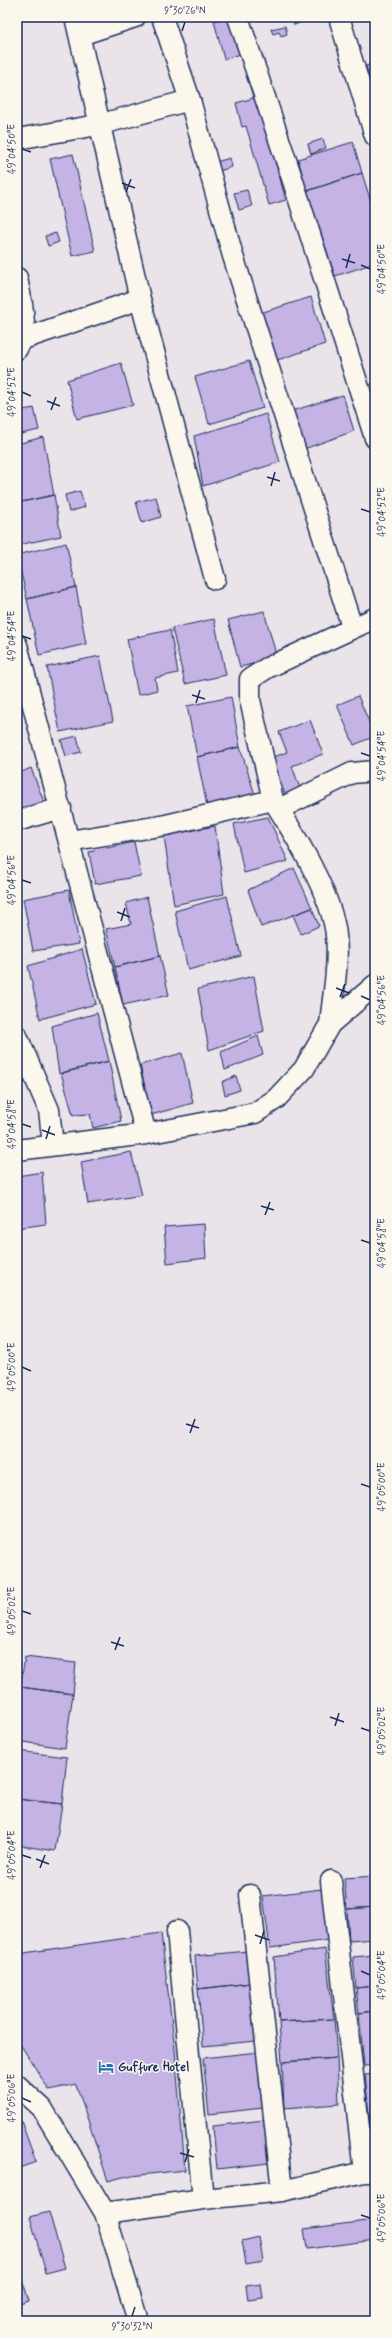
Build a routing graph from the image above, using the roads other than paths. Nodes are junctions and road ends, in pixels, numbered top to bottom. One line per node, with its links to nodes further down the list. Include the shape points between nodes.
1 (135, 17): 5 (street)
2 (162, 17): 6 (street)
3 (238, 17): 13 (street)
4 (339, 17): 8 (street)
5 (77, 26): 7 (street)
6 (190, 100): 7 (street); 16 (street, via 233,256)
7 (98, 125): 9 (street); 11 (street)
8 (375, 136)
9 (17, 139)
10 (17, 278): 12 (street, via 24,318)
11 (140, 299): 12 (street); 14 (street)
12 (20, 344)
13 (375, 438)
14 (215, 579)
15 (375, 618): 16 (street)
16 (352, 627): 19 (street, via 250,679 250,700)
17 (17, 645): 20 (street)
18 (375, 771): 19 (street, via 352,773)
19 (276, 805): 22 (street); 24 (street, via 318,880 336,935 336,974)
20 (61, 808): 21 (street); 22 (street)
21 (17, 821)
22 (69, 841): 26 (street)
23 (375, 985): 24 (street)
24 (330, 1024): 26 (street, via 304,1069 276,1099 255,1113)
25 (17, 1036): 27 (street, via 49,1110)
26 (146, 1134): 27 (street)
27 (53, 1145): 28 (street)
28 (17, 1150)
29 (331, 1881): 33 (street)
30 (250, 1895): 34 (street)
31 (177, 1931): 35 (street)
32 (17, 2085): 36 (street, via 42,2108)
33 (370, 2172): 34 (street)
34 (282, 2191): 35 (street)
35 (202, 2199): 36 (street)
36 (105, 2212): 37 (street)
37 (138, 2321)

